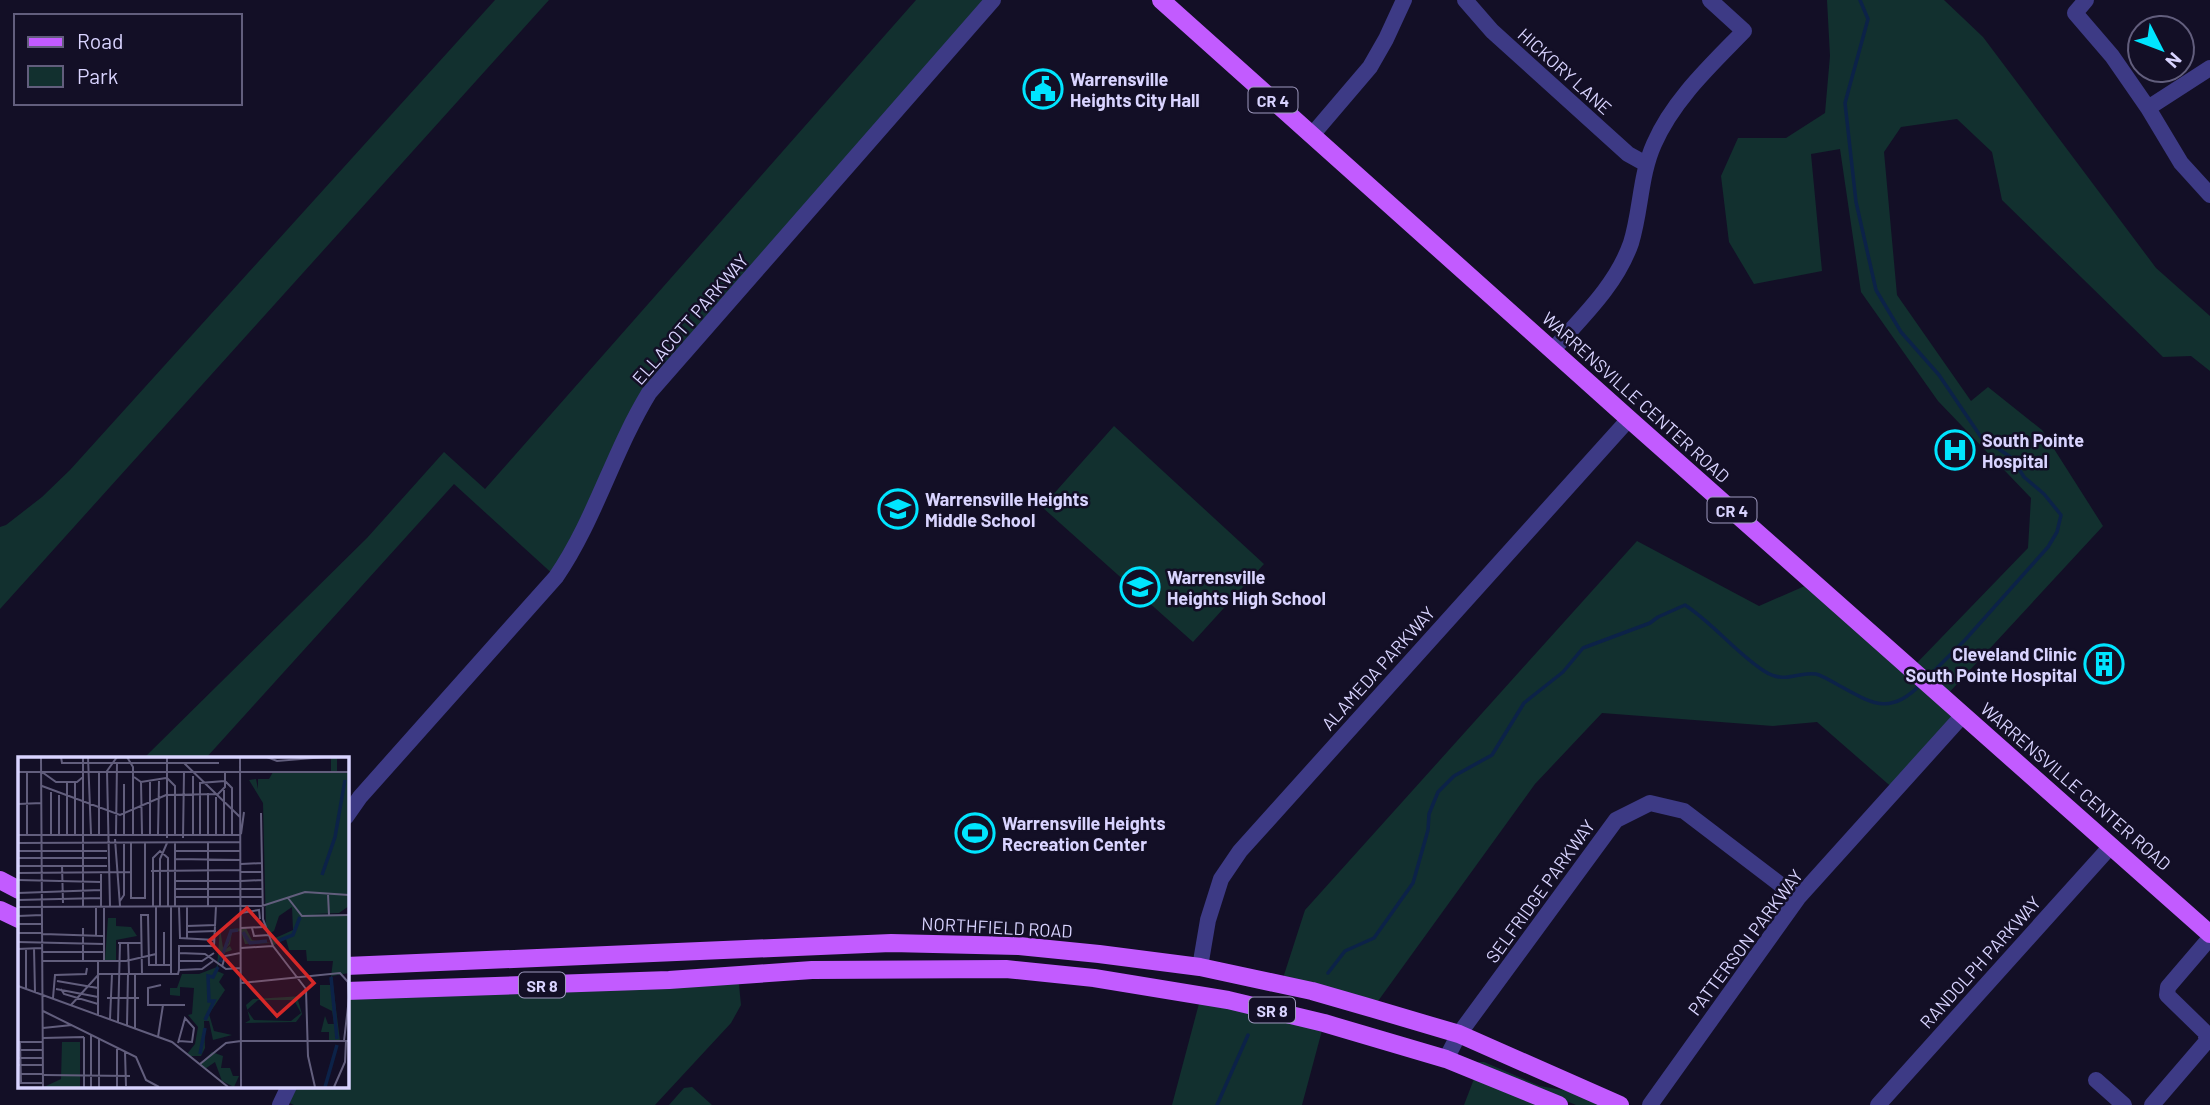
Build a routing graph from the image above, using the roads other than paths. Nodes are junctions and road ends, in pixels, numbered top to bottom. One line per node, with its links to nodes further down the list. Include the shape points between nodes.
1 (993, 0): 15 (street, ELLACOTT PARKWAY, via 649,393 572,554 556,577)
2 (1161, 0): 9 (main road, WARRENSVILLE CENTER ROAD / CR 4)
3 (1404, 0): 9 (street, via 1370,67)
4 (1465, 0): 10 (street, HICKORY LANE, via 1492,31 1628,154)
5 (1710, 0): 10 (street, via 1744,31 1679,102)
6 (2086, 0): 8 (street, via 2075,13)
7 (2210, 68): 8 (street)
8 (2148, 108): 11 (street, via 2181,163)
9 (1312, 135): 12 (main road, WARRENSVILLE CENTER ROAD / CR 4)
10 (1646, 164): 12 (street, via 1637,222 1619,269 1604,293)
11 (2210, 195)
12 (1552, 351): 13 (main road, WARRENSVILLE CENTER ROAD / CR 4)
13 (1629, 419): 14 (main road, WARRENSVILLE CENTER ROAD / CR 4); 24 (street, ALAMEDA PARKWAY, via 1240,851 1221,878)
14 (1963, 715): 16 (main road, WARRENSVILLE CENTER ROAD / CR 4); 19 (street, PATTERSON PARKWAY)
15 (348, 814)
16 (2111, 846): 22 (main road, WARRENSVILLE CENTER ROAD / CR 4); 34 (street, RANDOLPH PARKWAY)
17 (0, 880): 18 (main road)
18 (18, 889)
19 (1798, 898): 26 (street, SELFRIDGE PARKWAY, via 1684,811 1650,803 1616,820); 33 (street, PATTERSON PARKWAY)
20 (0, 910): 21 (main road)
21 (18, 919)
22 (2210, 936): 36 (street, via 2168,987 2167,995 2205,1032 2207,1041)
23 (348, 966): 24 (main road, NORTHFIELD ROAD / SR 8, via 891,943 1019,946)
24 (1200, 967): 26 (main road, NORTHFIELD ROAD / SR 8, via 1312,991)
25 (348, 990): 27 (main road, SR 8, via 891,968 1006,969 1228,1000)
26 (1459, 1034): 27 (street, SELFRIDGE PARKWAY); 32 (main road, NORTHFIELD ROAD / SR 8)
27 (1446, 1059): 31 (main road, SR 8)
28 (2096, 1080): 35 (street)
29 (288, 1088): 30 (street)
30 (280, 1105)
31 (1559, 1105)
32 (1620, 1105)
33 (1650, 1105)
34 (1878, 1105)
35 (2124, 1105)
36 (2152, 1105)

